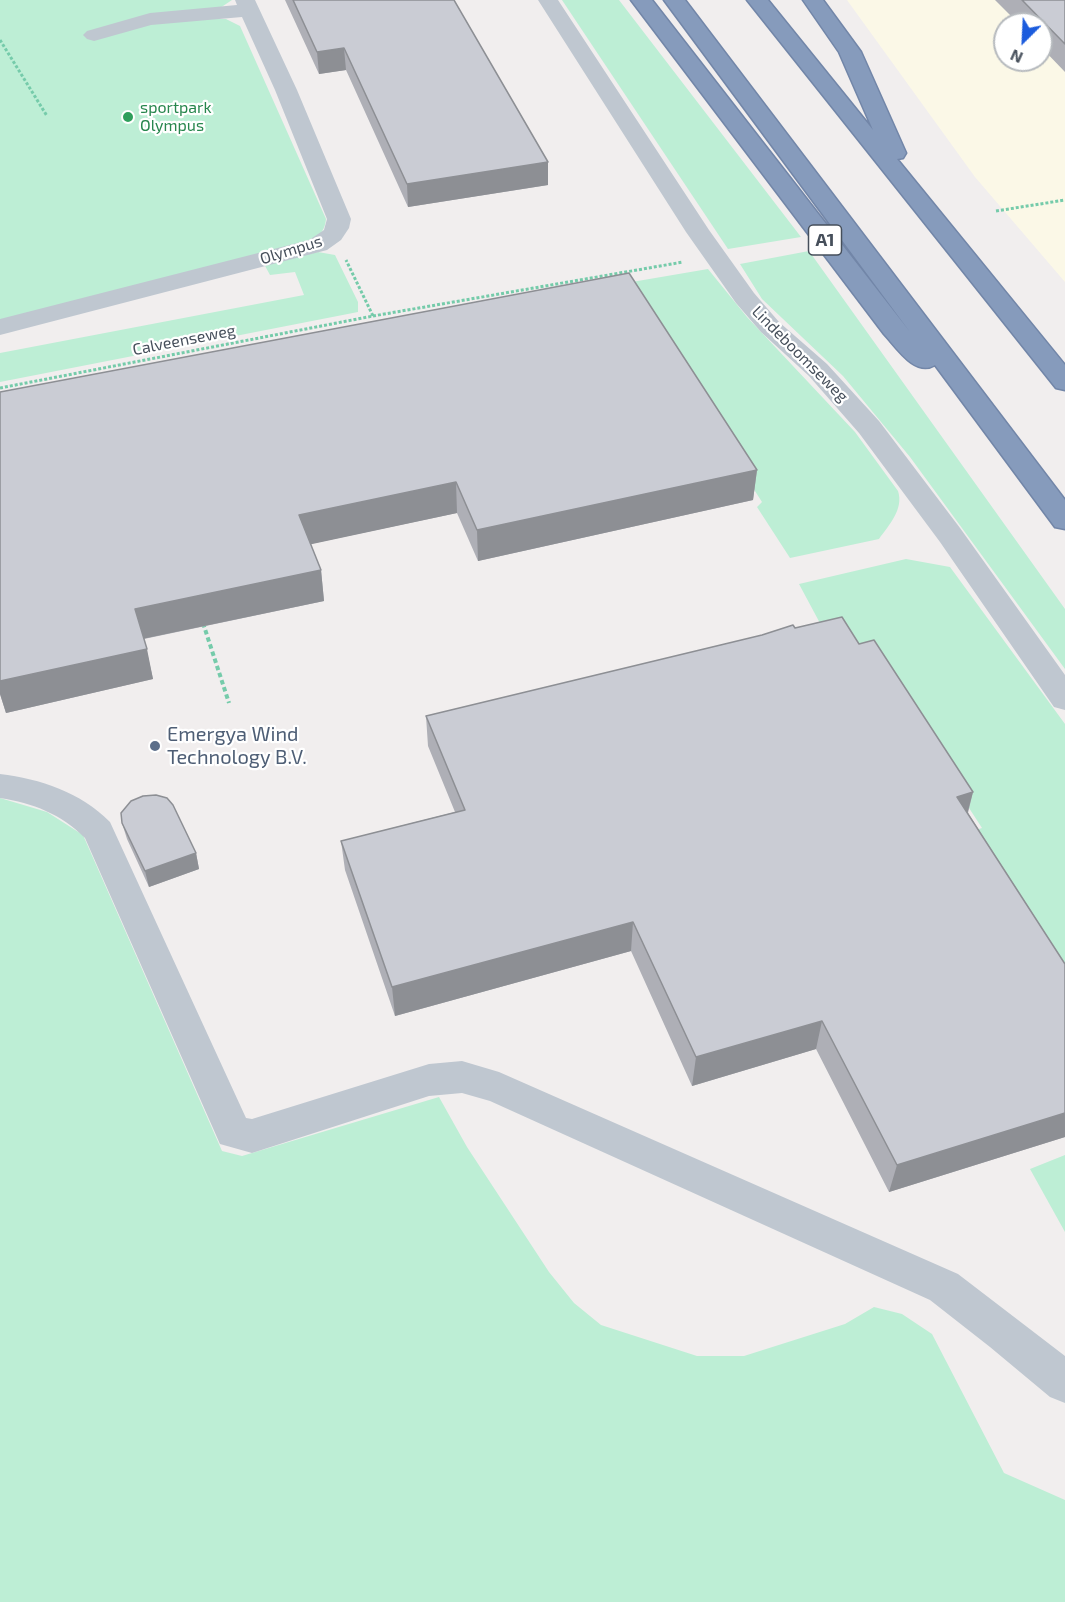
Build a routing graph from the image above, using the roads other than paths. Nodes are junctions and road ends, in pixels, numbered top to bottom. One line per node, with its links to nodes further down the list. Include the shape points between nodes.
1 (548, 0): 13 (street, Lindeboomseweg, via 745,298 869,427)
2 (641, 0): 11 (highway, A1, via 893,329)
3 (674, 0): 11 (highway, A1)
4 (756, 0): 8 (highway)
5 (813, 0): 8 (highway, via 850,52)
6 (247, 5): 7 (street, via 150,19); 9 (street, Olympus, via 339,219 334,236 318,245)
7 (94, 35)
8 (914, 196): 10 (highway)
9 (0, 327)
10 (1065, 382)
11 (1025, 466): 12 (highway, A1)
12 (1065, 520)
13 (1065, 699)
14 (0, 786): 15 (street, via 40,794 69,806 98,831 233,1132 252,1136 429,1080 462,1077 499,1088 944,1287)
15 (1065, 1383)

